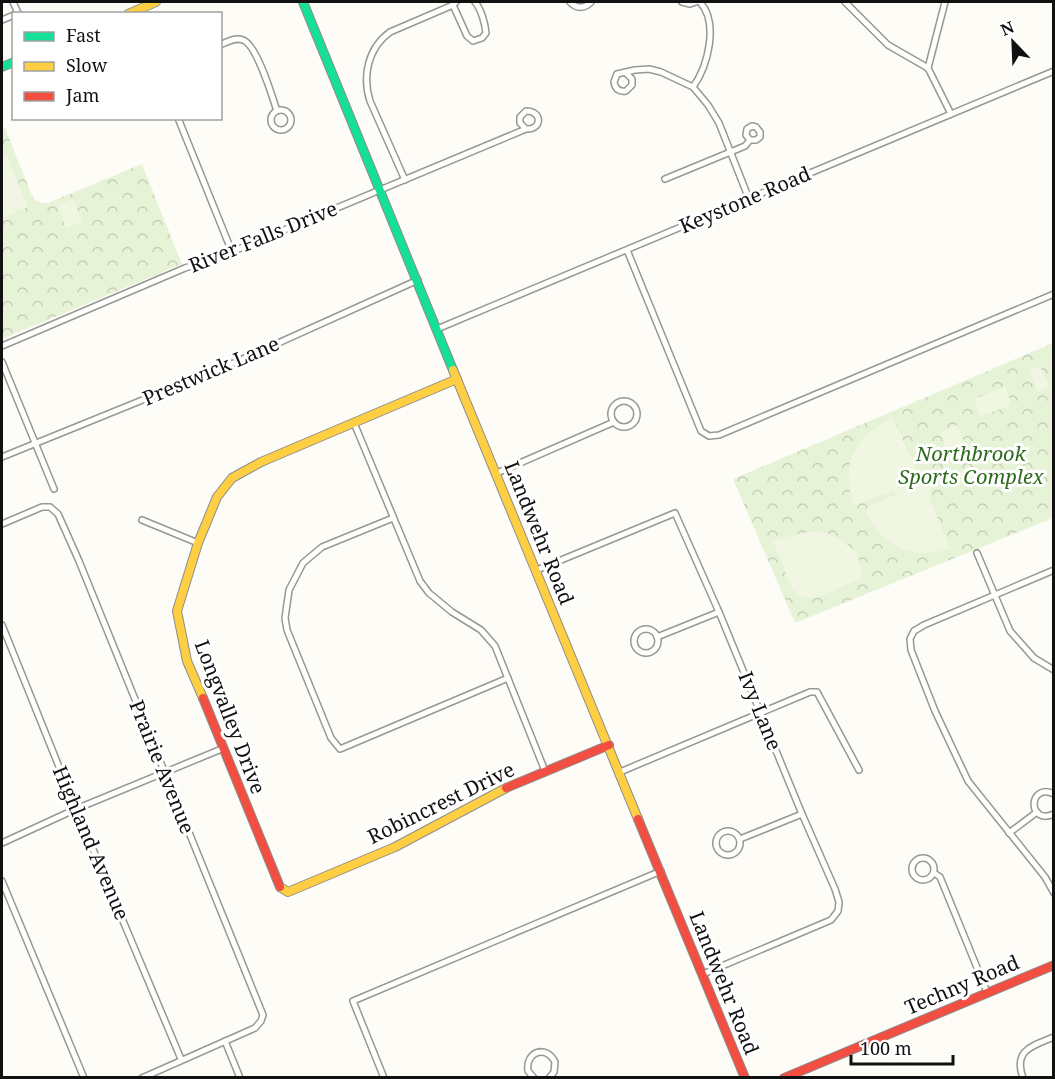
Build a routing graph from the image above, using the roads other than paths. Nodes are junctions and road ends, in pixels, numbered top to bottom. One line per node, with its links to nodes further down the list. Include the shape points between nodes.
1 (156, 2): 11 (main road)
2 (303, 2): 25 (main road, Landwehr Road)
3 (475, 2): 10 (street, via 486,33 473,41 467,36)
4 (570, 2): 5 (street, via 581,8)
5 (591, 2)
6 (682, 2): 7 (street)
7 (698, 2): 16 (street, via 709,19 710,39)
8 (845, 2): 13 (street, via 888,45)
9 (945, 2): 13 (street)
10 (454, 3): 24 (street, via 390,32 374,49 366,70 366,90)
11 (134, 12)
12 (222, 44): 17 (street, via 234,39 250,45)
13 (928, 68): 18 (street)
14 (1053, 71): 18 (street, Keystone Road)
15 (626, 73): 16 (street, via 655,70)
16 (693, 87): 22 (street, via 719,123)
17 (277, 111)
18 (951, 114): 26 (street, Keystone Road)
19 (179, 120): 28 (street)
20 (525, 129): 24 (street, River Falls Drive)
21 (750, 140): 22 (street)
22 (730, 153): 23 (street); 26 (street)
23 (665, 179)
24 (405, 180): 25 (street, River Falls Drive)
25 (381, 190): 28 (street, River Falls Drive); 29 (main road, Landwehr Road)
26 (749, 199): 27 (street, Keystone Road)
27 (627, 250): 30 (street, via 701,431 709,436 803,401); 31 (street, Keystone Road)
28 (232, 252): 32 (street, River Falls Drive)
29 (418, 280): 31 (main road, Landwehr Road); 37 (street, Prestwick Lane, via 236,362)
30 (1053, 294)
31 (437, 329): 34 (main road, Landwehr Road)
32 (2, 346)
33 (2, 362): 37 (street)
34 (457, 379): 36 (main road, Longvalley Drive); 39 (main road, Landwehr Road)
35 (614, 422): 35 (street, via 622,427 633,424 635,407 626,402 617,404 612,412); 39 (street)
36 (354, 423): 41 (street); 44 (main road, Longvalley Drive, via 250,466 232,478 216,497)
37 (35, 444): 38 (street, Prestwick Lane); 40 (street)
38 (2, 457)
39 (497, 473): 46 (main road, Landwehr Road)
40 (54, 489)
41 (393, 518): 53 (street, via 420,581 437,600 481,630 495,645); 53 (street, via 322,548 303,563 289,590 287,630 331,738 340,749)
42 (141, 520): 44 (street)
43 (2, 524): 59 (street, Prairie Avenue, via 42,507 50,507 58,514)
44 (198, 543): 56 (main road, Longvalley Drive, via 177,611 187,661)
45 (977, 553): 48 (street)
46 (537, 570): 49 (street, Ivy Lane, via 675,513); 55 (main road, Landwehr Road)
47 (1053, 570): 48 (street)
48 (994, 596): 52 (street, via 1010,631 1034,658); 66 (street, via 924,625 910,639 935,711 968,781)
49 (719, 612): 51 (street); 54 (street, Ivy Lane)
50 (2, 625): 62 (street, Highland Avenue)
51 (657, 637): 51 (street, via 652,630 642,630 634,643 641,652 650,652 657,646)
52 (1053, 670)
53 (508, 678): 58 (street)
54 (760, 713): 57 (street, via 817,692); 60 (street); 64 (street, Ivy Lane)
55 (609, 745): 58 (main road, Robincrest Drive); 60 (main road, Landwehr Road)
56 (224, 748): 59 (street); 72 (main road, Longvalley Drive, via 273,872 280,887)
57 (859, 770)
58 (545, 771): 72 (main road, Robincrest Drive, via 395,847)
59 (164, 772): 62 (street); 78 (street, Prairie Avenue, via 263,1015 255,1028)
60 (620, 772): 69 (main road, Landwehr Road)
61 (1053, 794): 63 (street, via 1038,795 1034,803)
62 (76, 810): 68 (street); 79 (street, Highland Avenue)
63 (1036, 812): 65 (street, via 1046,817); 66 (street)
64 (802, 814): 67 (street); 75 (street, Ivy Lane, via 835,889 838,911 831,920)
65 (1053, 814)
66 (1010, 833): 73 (street)
67 (740, 839): 67 (street, via 734,832 724,831 718,837 717,848 732,854 741,844)
68 (2, 843)
69 (661, 871): 75 (main road, Landwehr Road); 83 (street, via 353,1001)
70 (934, 873): 70 (street, via 933,863 927,858 917,859 913,864 918,879 927,879); 76 (street, via 940,877)
71 (2, 881): 80 (street)
72 (288, 892)
73 (1053, 893)
74 (1053, 964): 76 (main road, Techny Road)
75 (703, 974): 86 (main road, Landwehr Road)
76 (987, 992): 87 (main road, Techny Road)
77 (1053, 1037): 88 (street, via 1028,1048 1021,1057)
78 (225, 1041): 79 (street); 82 (street)
79 (181, 1059): 81 (street)
80 (84, 1077)
81 (142, 1077)
82 (240, 1077)
83 (384, 1077)
84 (534, 1077): 85 (street, via 528,1071 528,1061 542,1052 555,1062)
85 (549, 1077)
86 (745, 1077)
87 (784, 1077)
88 (1023, 1077)

